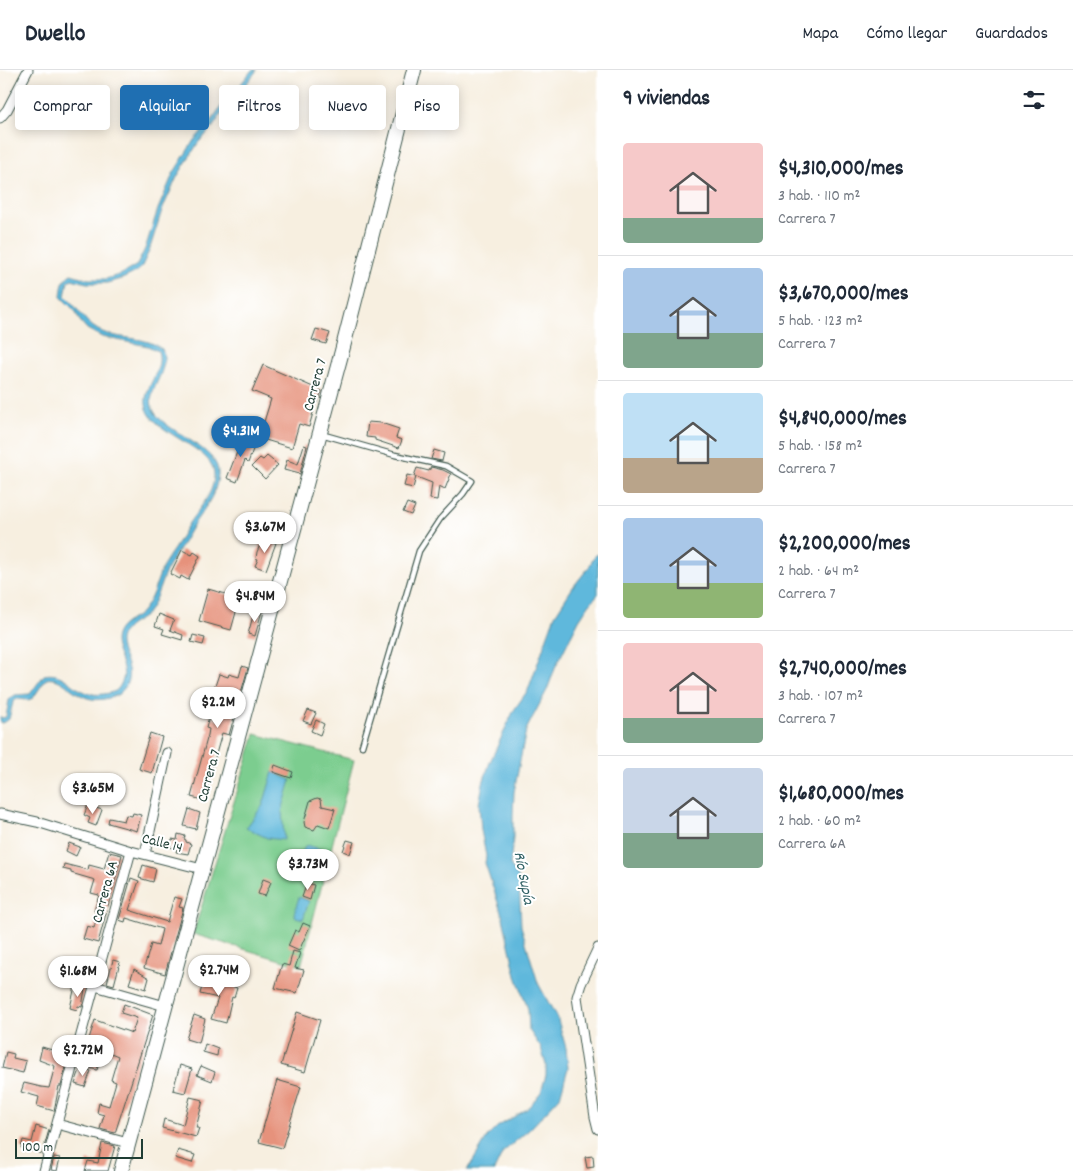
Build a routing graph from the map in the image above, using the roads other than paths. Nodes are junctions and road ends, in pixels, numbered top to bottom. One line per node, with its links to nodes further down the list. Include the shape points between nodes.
1 (28, 70): 3 (street)
2 (414, 70): 4 (main road, Carrera 7)
3 (0, 118)
4 (319, 434): 5 (lane, via 446,466 472,480 419,551); 10 (main road, Carrera 7)
5 (362, 746)
6 (167, 753): 9 (street)
7 (0, 814): 8 (street, Calle 14)
8 (131, 851): 9 (street, Calle 14); 12 (street, Carrera 6A)
9 (145, 854): 10 (street, Calle 14)
10 (202, 869): 13 (main road, Carrera 7)
11 (598, 948): 15 (street, via 577,997)
12 (95, 986): 13 (street); 14 (street, Carrera 6A)
13 (165, 1006): 16 (main road, Carrera 7)
14 (57, 1124): 16 (street); 17 (street, Carrera 6A)
15 (598, 1129)
16 (128, 1143): 18 (main road, Carrera 7)
17 (44, 1171)
18 (121, 1171)

